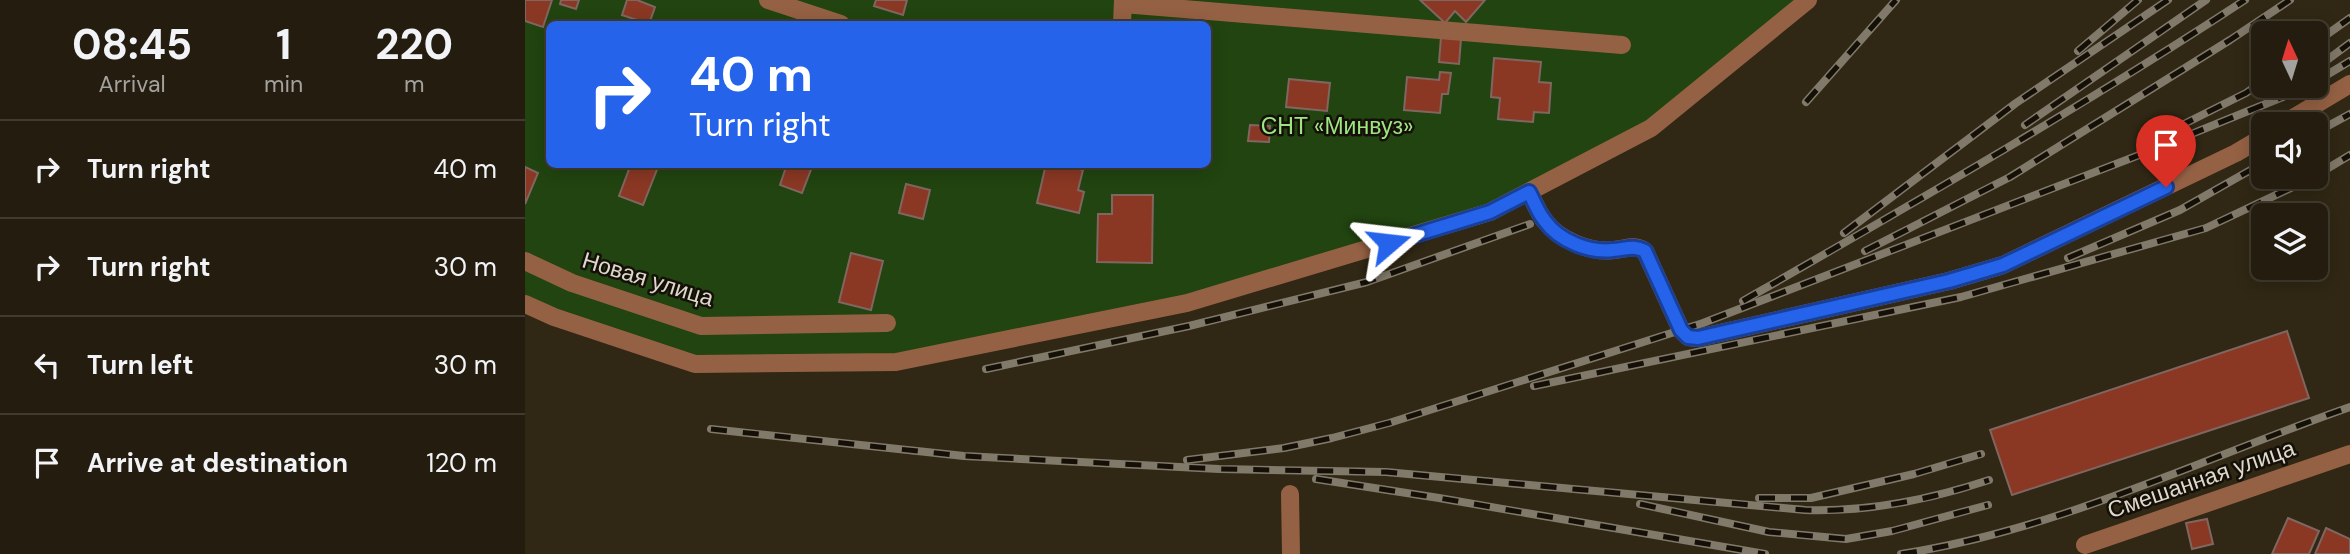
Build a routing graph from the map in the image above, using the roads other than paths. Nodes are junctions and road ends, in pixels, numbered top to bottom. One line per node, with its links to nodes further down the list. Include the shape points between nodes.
1 (768, 0): 4 (street)
2 (1808, 0): 10 (street, via 1651,128)
3 (1123, 2): 5 (street); 6 (street)
4 (832, 21)
5 (1122, 21)
6 (1622, 45)
7 (2350, 84): 8 (street)
8 (2303, 112)
9 (2251, 144): 10 (street, via 2003,265 1698,338 1681,330 1645,251 1632,247 1592,249 1566,238 1545,222)
10 (1529, 192): 12 (street, via 1490,212 1187,303 896,362 695,364)
11 (525, 261): 13 (street, Новая улица, via 572,283 701,326)
12 (525, 304)
13 (887, 323)
14 (2350, 454): 17 (street, Смешанная улица, via 2085,545)
15 (1290, 494): 16 (street)
16 (1291, 554)
17 (2100, 554)

